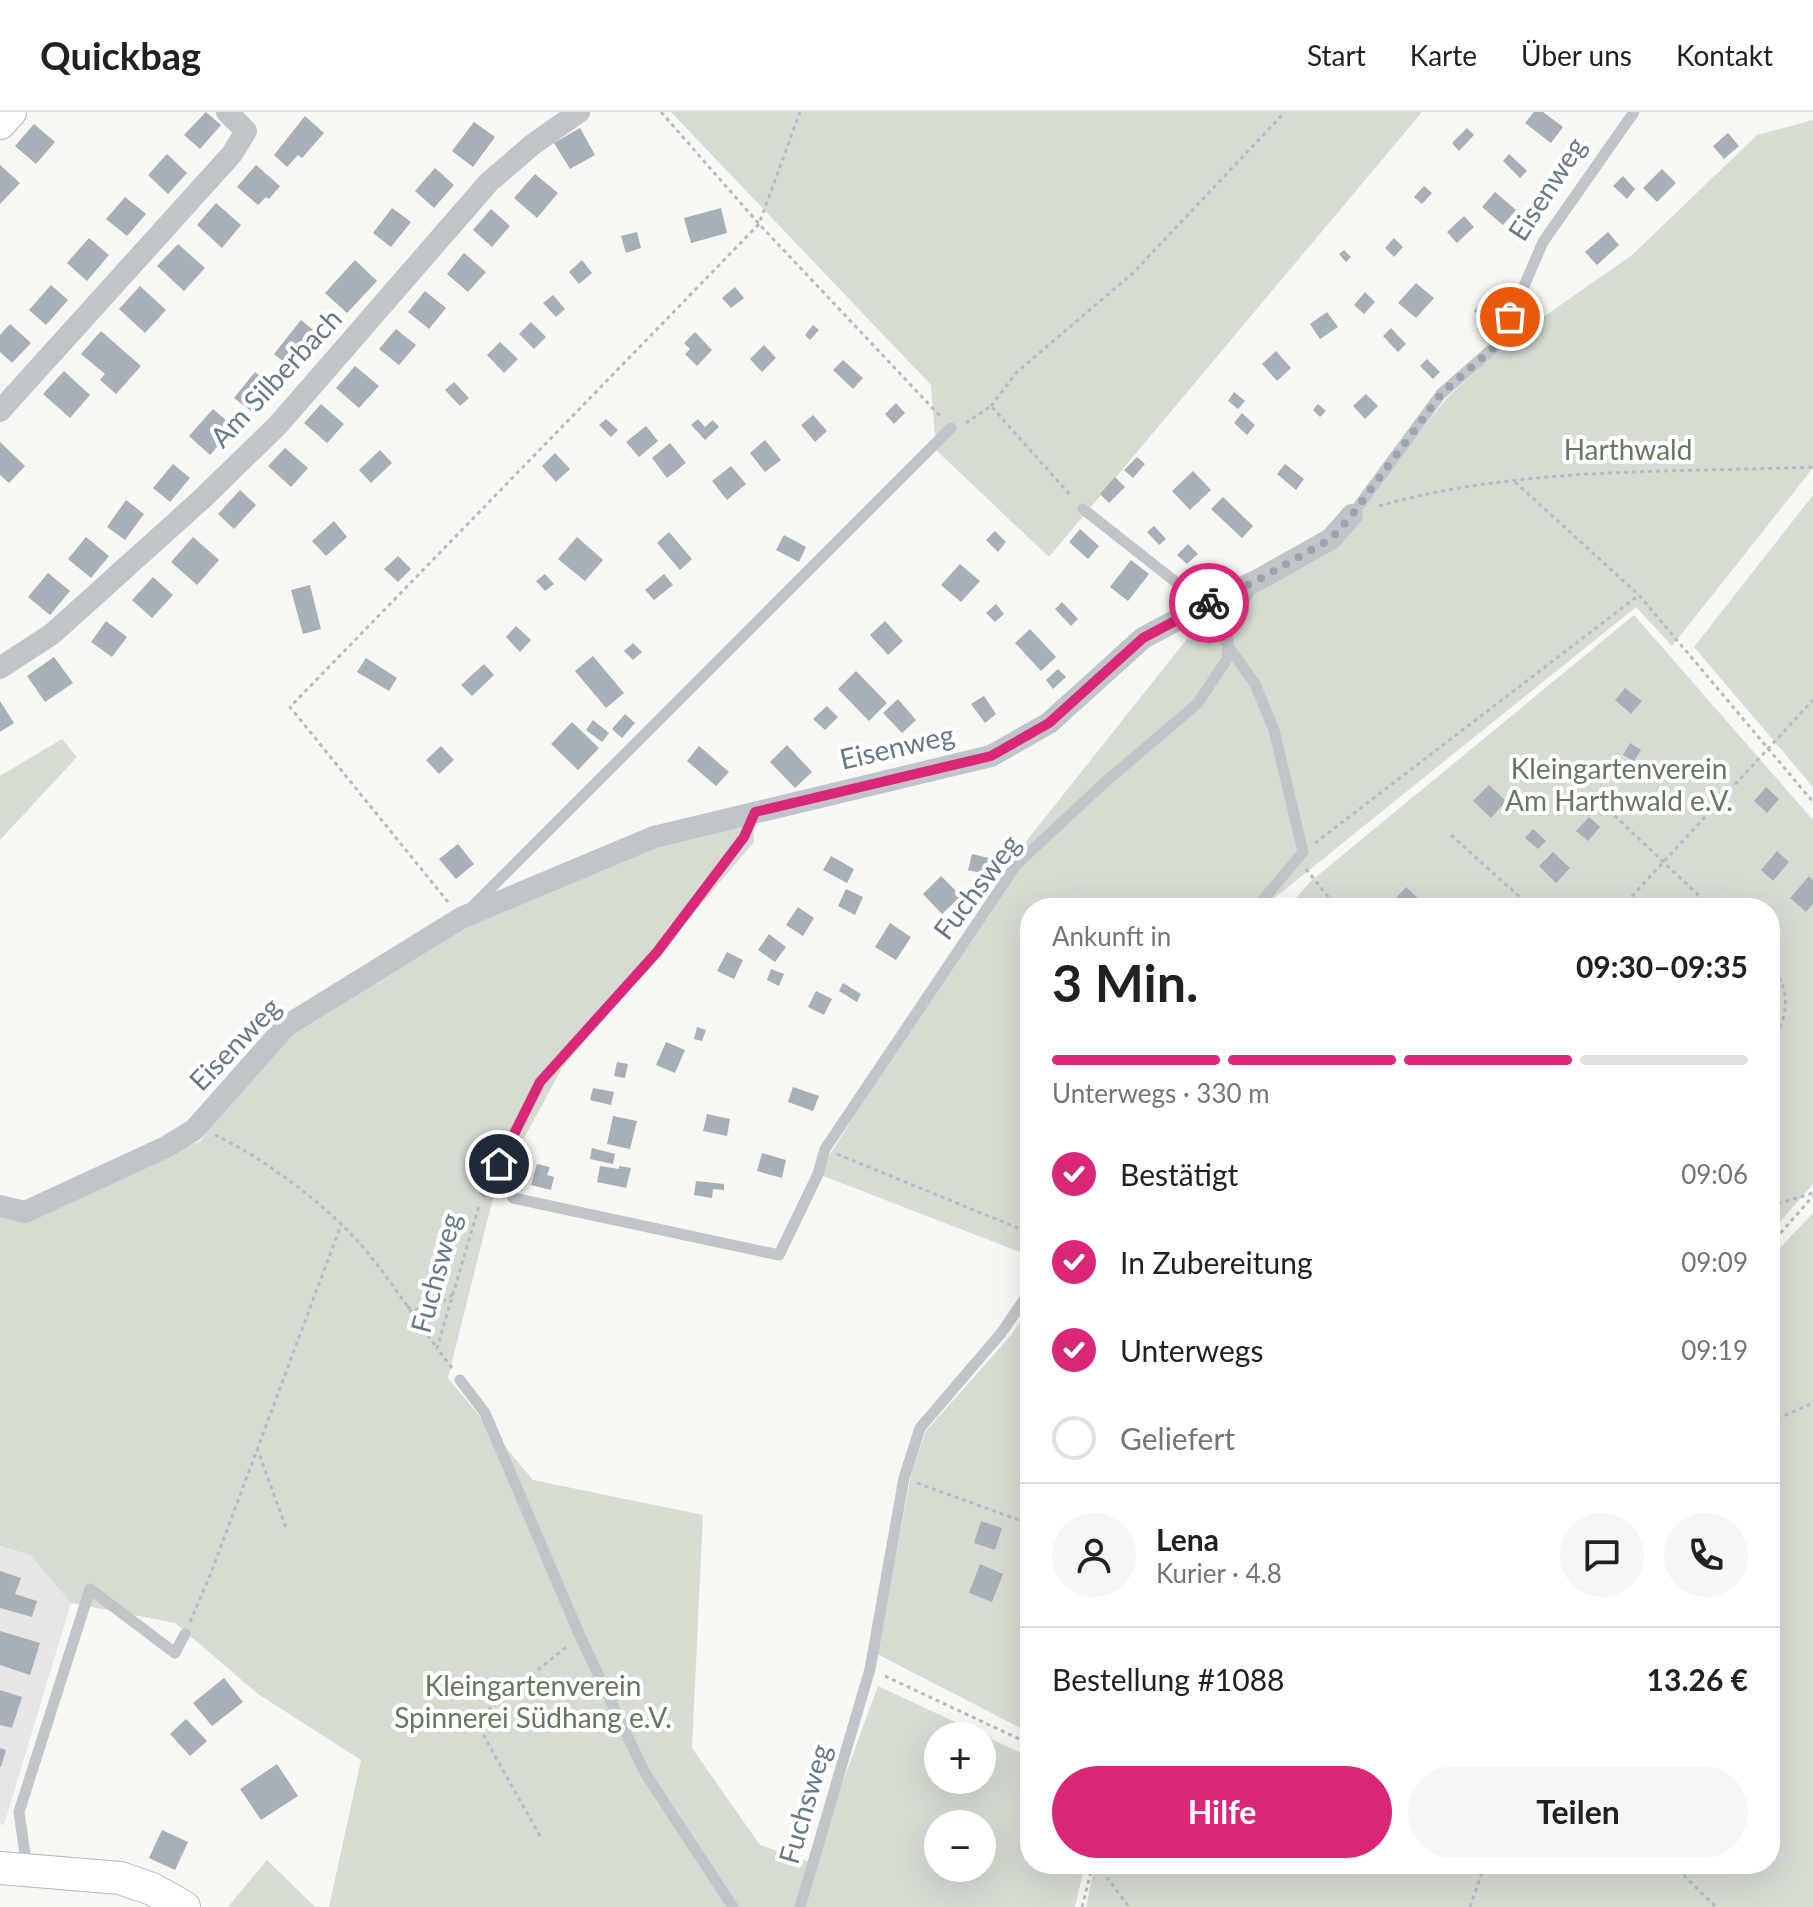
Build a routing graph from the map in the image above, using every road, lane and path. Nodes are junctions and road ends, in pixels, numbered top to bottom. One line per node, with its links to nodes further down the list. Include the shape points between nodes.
1 (10, 112): 8 (main road)
2 (227, 112): 11 (street, via 246,131 232,154)
3 (579, 112): 21 (street, Am Silberbach, via 489,182 278,425 203,498 52,634)
4 (661, 112): 9 (path)
5 (800, 112): 9 (path)
6 (1285, 112): 10 (path, via 1133,273 1017,372)
7 (1634, 112): 16 (lane, Eisenweg, via 1543,242 1500,342 1441,394)
8 (0, 123)
9 (759, 224): 12 (path); 35 (path, via 290,707)
10 (991, 406): 12 (path); 15 (path)
11 (0, 411)
12 (951, 428): 35 (lane)
13 (1813, 467): 14 (path, via 1589,474)
14 (1515, 482): 16 (path, via 1413,497); 18 (path)
15 (1083, 509): 19 (lane)
16 (1352, 515): 17 (street, Eisenweg, via 1331,539)
17 (1256, 581): 19 (street, Eisenweg); 20 (lane, Fuchsweg, via 1227,625)
18 (1639, 595): 23 (path); 28 (path)
19 (1205, 605): 20 (lane); 26 (street, Eisenweg, via 1143,638 1049,723 991,756)
20 (1228, 646): 28 (lane, via 1255,684 1274,730); 39 (lane, Fuchsweg, via 1227,659 1197,704 1016,865)
21 (0, 668)
22 (1813, 700): 23 (path)
23 (1768, 748): 25 (path); 29 (path)
24 (1597, 799): 29 (path)
25 (1813, 802)
26 (755, 812): 35 (street, Eisenweg, via 654,837); 40 (lane, Fuchsweg, via 744,837 657,952 540,1082)
27 (1451, 835): 32 (path)
28 (1301, 856): 30 (lane); 31 (path)
29 (1663, 862): 33 (path); 34 (path)
30 (1265, 898)
31 (1330, 898)
32 (1521, 898)
33 (1630, 898)
34 (1701, 898)
35 (461, 918): 38 (street, Eisenweg, via 286,1026)
36 (1780, 980): 37 (path, via 1786,994)
37 (1780, 1028)
38 (194, 1130): 44 (street, Eisenweg, via 25,1212); 45 (path, via 242,1148)
39 (825, 1149): 42 (lane, Fuchsweg, via 779,1255); 46 (path)
40 (485, 1192): 48 (path, Fuchsweg)
41 (1813, 1195): 43 (path); 47 (path)
42 (513, 1198)
43 (1780, 1203)
44 (0, 1206)
45 (341, 1225): 50 (path); 55 (path)
46 (1020, 1229)
47 (1780, 1233)
48 (453, 1294): 50 (path, via 429,1312); 51 (path, Fuchsweg)
49 (1020, 1306): 56 (lane, Fuchsweg, via 920,1428)
50 (407, 1307): 51 (path)
51 (437, 1348): 52 (path, Fuchsweg)
52 (460, 1380): 60 (lane, via 485,1413)
53 (1813, 1403): 54 (path)
54 (1780, 1417)
55 (257, 1448): 58 (path); 59 (path)
56 (904, 1478): 57 (path); 61 (lane, Fuchsweg)
57 (1020, 1520)
58 (286, 1528)
59 (185, 1634): 64 (lane, via 175,1653 90,1589 19,1812)
60 (580, 1636): 63 (path, via 485,1712 480,1729); 70 (lane, via 645,1773)
61 (870, 1669): 62 (path); 71 (lane, Fuchsweg)
62 (1020, 1739)
63 (540, 1836)
64 (14, 1868): 69 (main road, via 120,1878)
65 (1092, 1874): 72 (path)
66 (1103, 1874): 73 (path)
67 (1482, 1874): 74 (path)
68 (1682, 1874): 75 (path)
69 (184, 1907)
70 (733, 1907)
71 (800, 1907)
72 (1082, 1907)
73 (1129, 1907)
74 (1470, 1907)
75 (1716, 1907)

